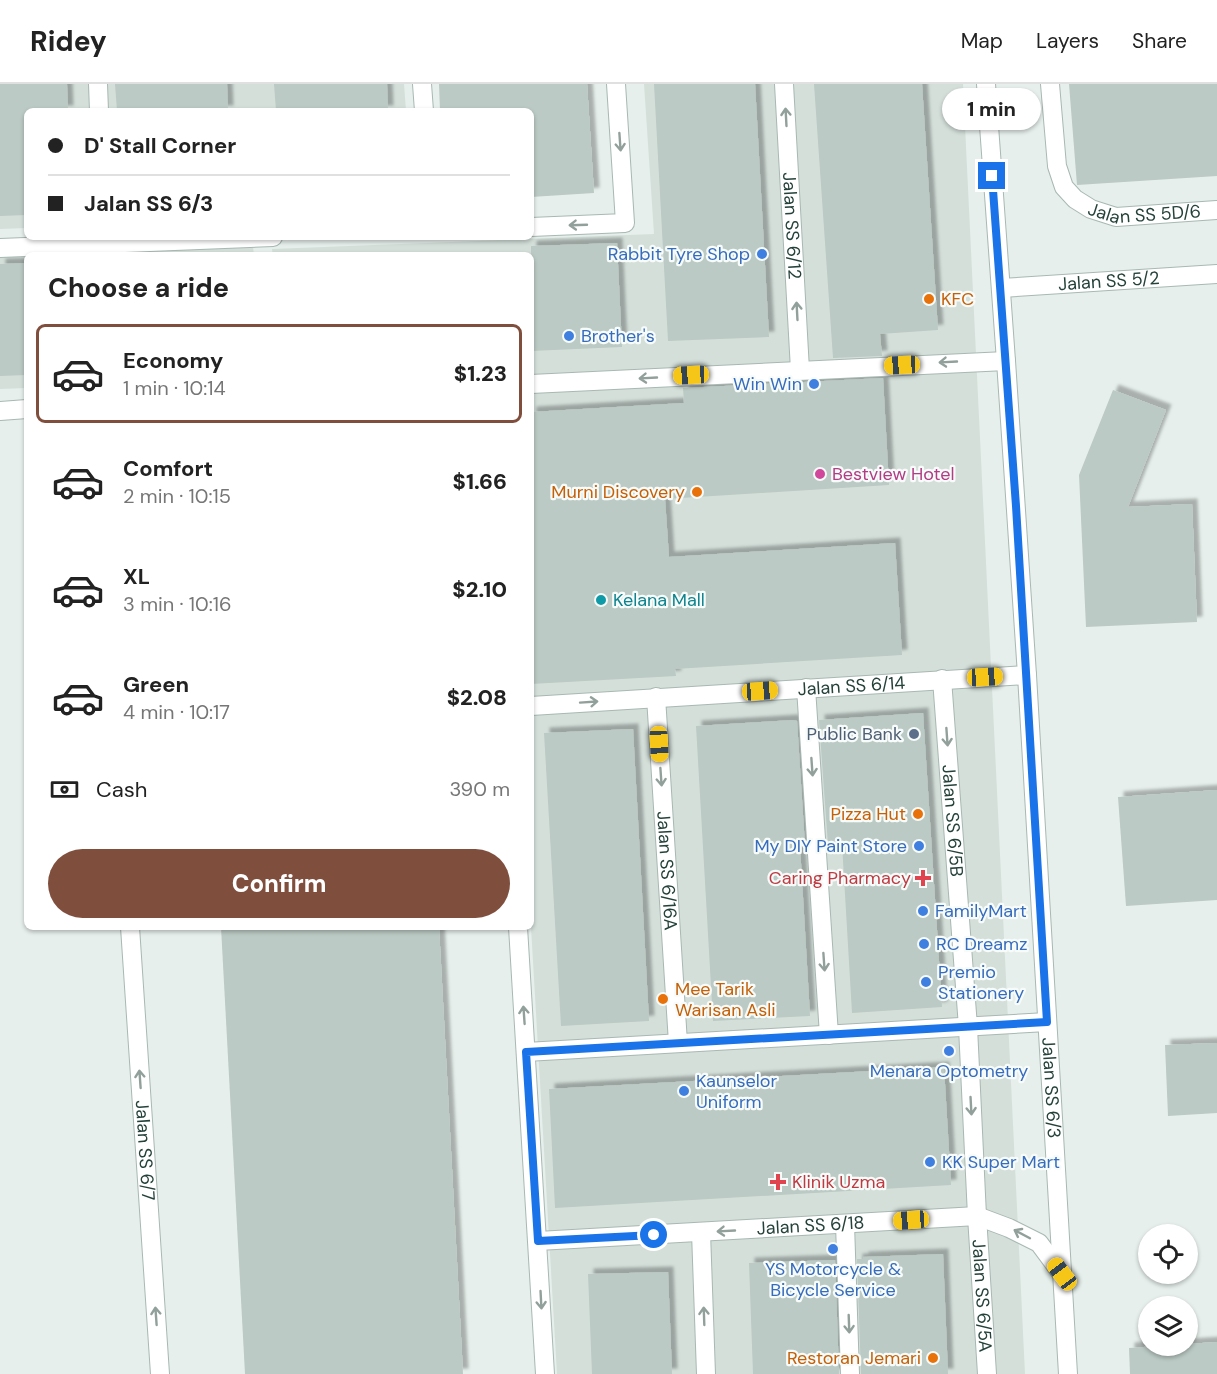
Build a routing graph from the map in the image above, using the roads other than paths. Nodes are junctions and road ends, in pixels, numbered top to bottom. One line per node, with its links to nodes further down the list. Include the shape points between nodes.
1 (98, 84): 7 (street)
2 (422, 84): 8 (street)
3 (616, 84): 10 (street, one-way to 10, via 626,223)
4 (784, 84): 16 (street, Jalan SS 6/12, one-way to 4)
5 (986, 84): 14 (street, Jalan SS 6/3)
6 (1050, 84): 9 (street, Jalan SS 5D/6, via 1057,166 1064,187 1075,199 1116,217)
7 (99, 108)
8 (424, 108)
9 (1217, 210)
10 (534, 227)
11 (106, 240): 12 (street)
12 (0, 248)
13 (1217, 274): 14 (street, Jalan SS 5/2)
14 (1001, 288): 15 (street, Jalan SS 6/3)
15 (1006, 361): 16 (street, one-way to 16); 20 (street, Jalan SS 6/3)
16 (800, 370): 17 (street, one-way to 17)
17 (534, 384)
18 (24, 409): 19 (street)
19 (0, 411)
20 (1027, 675): 21 (street, Jalan SS 6/14); 27 (street, Jalan SS 6/3)
21 (942, 679): 22 (street, Jalan SS 6/14); 28 (street, Jalan SS 6/5B, one-way to 28)
22 (806, 688): 23 (street, Jalan SS 6/14); 29 (street, one-way to 29)
23 (656, 698): 24 (street, Jalan SS 6/14, one-way to 23); 30 (street, Jalan SS 6/16A, one-way to 30)
24 (534, 706)
25 (130, 930): 37 (street, Jalan SS 6/7, one-way to 25)
26 (518, 930): 31 (street, one-way to 26)
27 (1047, 1022): 28 (street); 36 (street, Jalan SS 6/3)
28 (968, 1026): 29 (street); 32 (street, Jalan SS 6/5B, one-way to 32)
29 (829, 1035): 30 (street)
30 (678, 1044): 31 (street)
31 (526, 1052): 35 (street)
32 (976, 1216): 33 (street, Jalan SS 6/18); 36 (street, Jalan SS 6/18, one-way to 32, via 1039,1243); 41 (street, Jalan SS 6/5A)
33 (845, 1224): 34 (street, Jalan SS 6/18, one-way to 34); 40 (street, one-way to 40)
34 (701, 1232): 35 (street, Jalan SS 6/18); 39 (street, one-way to 34)
35 (538, 1241): 38 (street, one-way to 38)
36 (1062, 1274): 42 (street, Jalan SS 6/3)
37 (160, 1374)
38 (545, 1374)
39 (706, 1374)
40 (850, 1374)
41 (987, 1374)
42 (1068, 1374)

